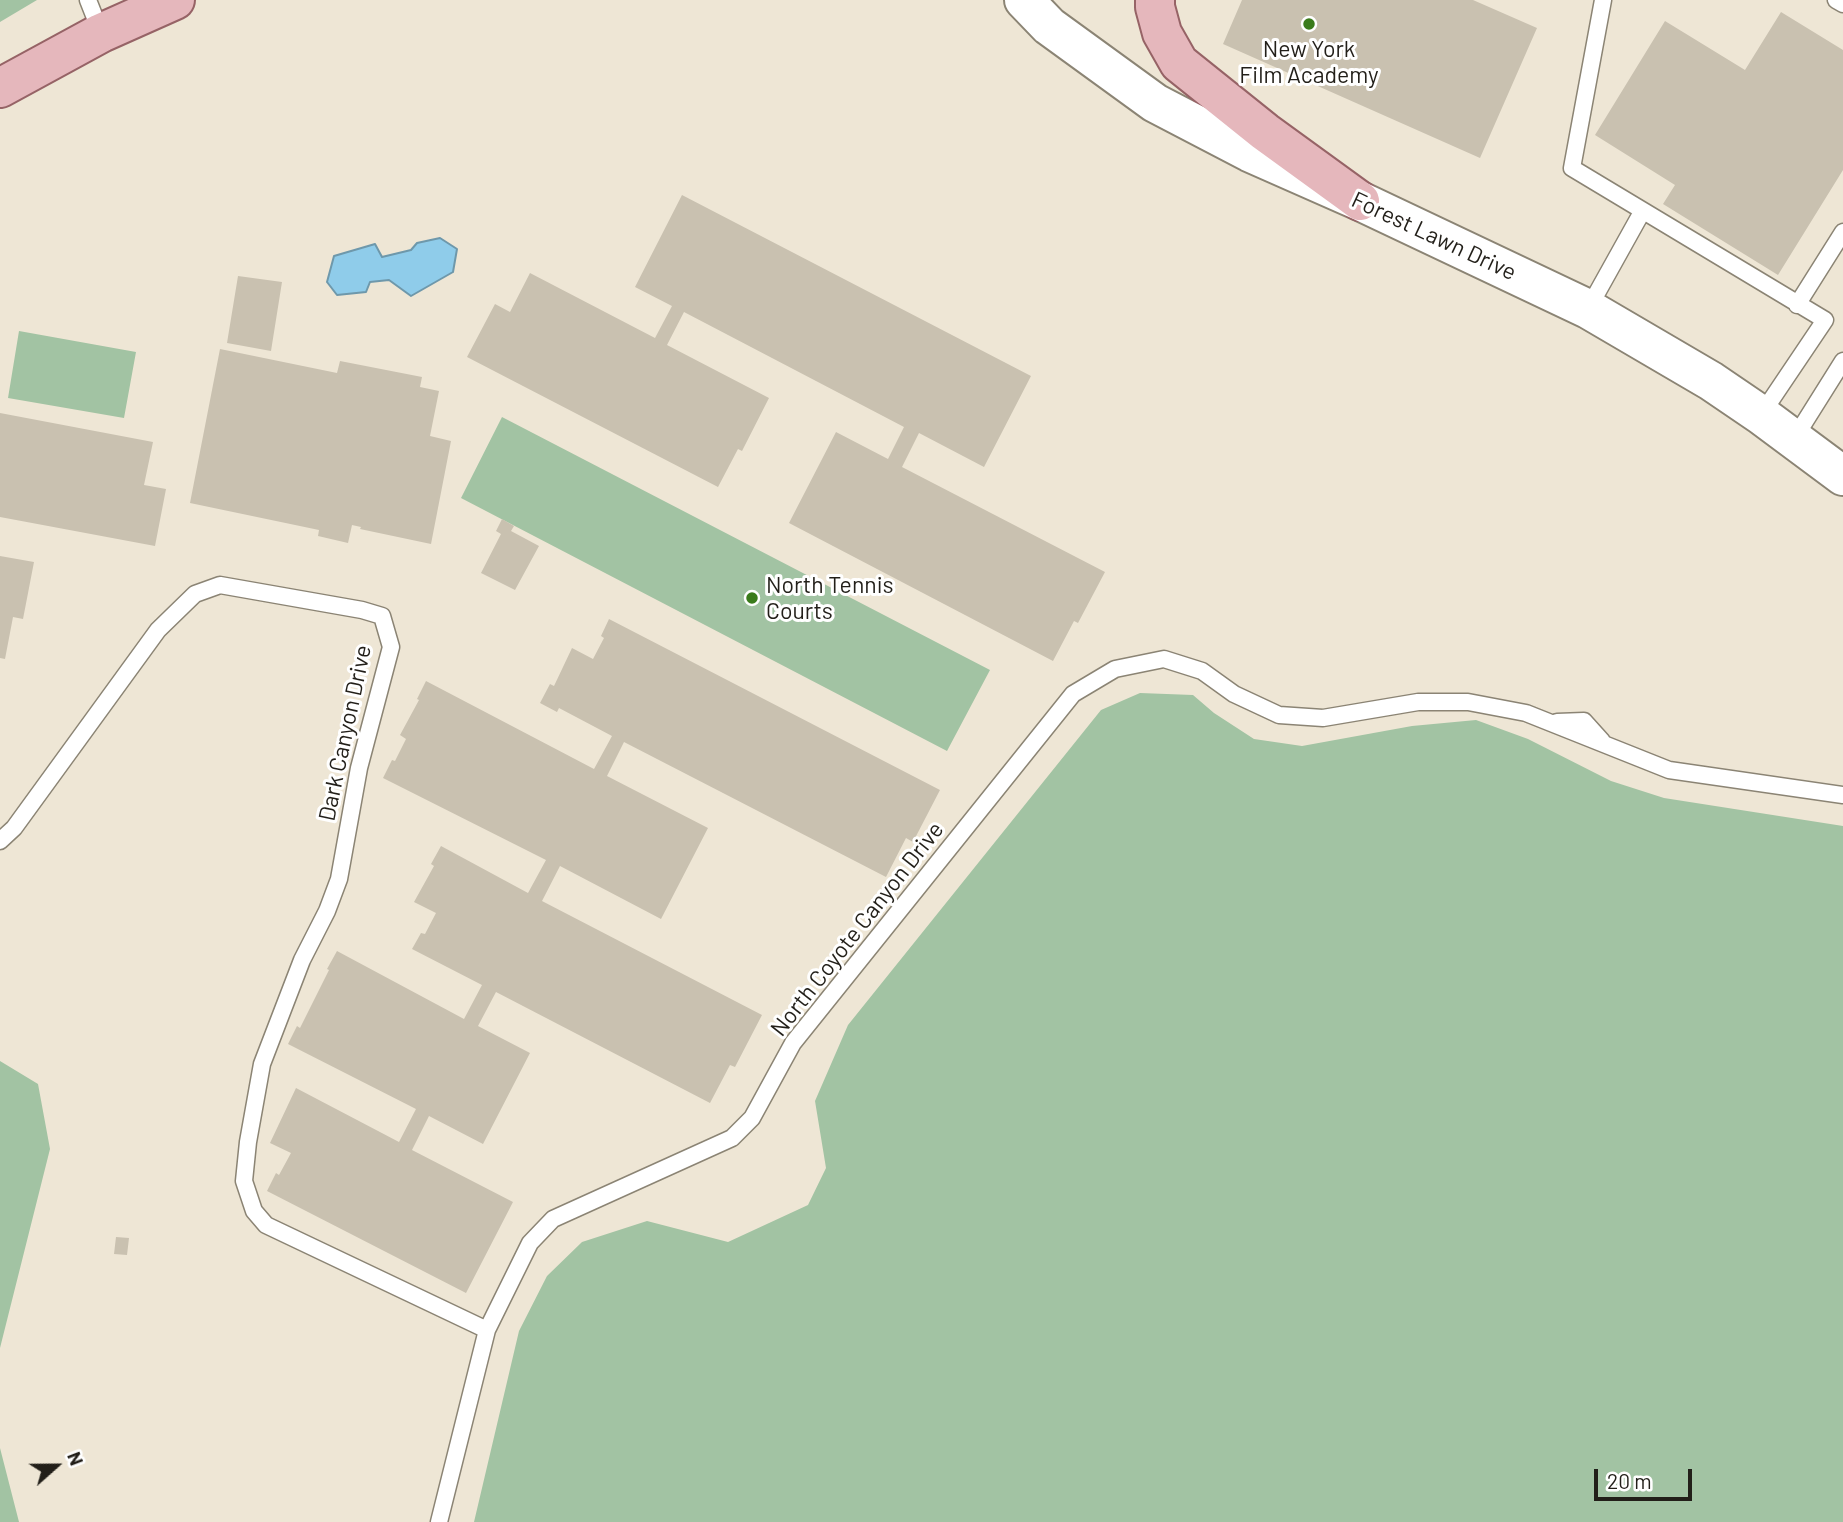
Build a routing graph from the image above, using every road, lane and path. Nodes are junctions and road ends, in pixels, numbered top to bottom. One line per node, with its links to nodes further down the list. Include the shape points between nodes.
1 (175, 0): 7 (main road)
2 (1024, 0): 9 (street, Forest Lawn Drive, via 1049,26 1155,103 1249,152)
3 (1155, 0): 9 (main road, via 1161,33 1179,63)
4 (1603, 0): 10 (lane, via 1572,168)
5 (1836, 0): 6 (lane)
6 (1843, 4)
7 (95, 16): 8 (main road)
8 (0, 89)
9 (1360, 201): 13 (street, Forest Lawn Drive)
10 (1642, 212): 12 (lane); 13 (lane)
11 (1843, 232): 12 (lane)
12 (1797, 305): 15 (lane, via 1825,320)
13 (1588, 309): 15 (street, Forest Lawn Drive)
14 (1843, 361): 16 (lane)
15 (1761, 415): 16 (street, Forest Lawn Drive)
16 (1794, 439): 17 (street, Forest Lawn Drive)
17 (1843, 476)
18 (1843, 795): 20 (lane, North Coyote Canyon Drive, via 1669,770 1605,744 1584,721 1551,723 1526,713 1468,702 1418,702 1323,718 1279,715 1234,694 1202,671 1164,659 1115,668 1073,694 793,1043 752,1118 732,1138 553,1219 530,1243)
19 (0, 841): 20 (lane, Dark Canyon Drive, via 158,630 195,594 220,585 382,616 391,647 359,768 339,879 262,1064 244,1181 254,1211 266,1225)
20 (487, 1330): 21 (lane, North Coyote Canyon Drive)
21 (439, 1522)

